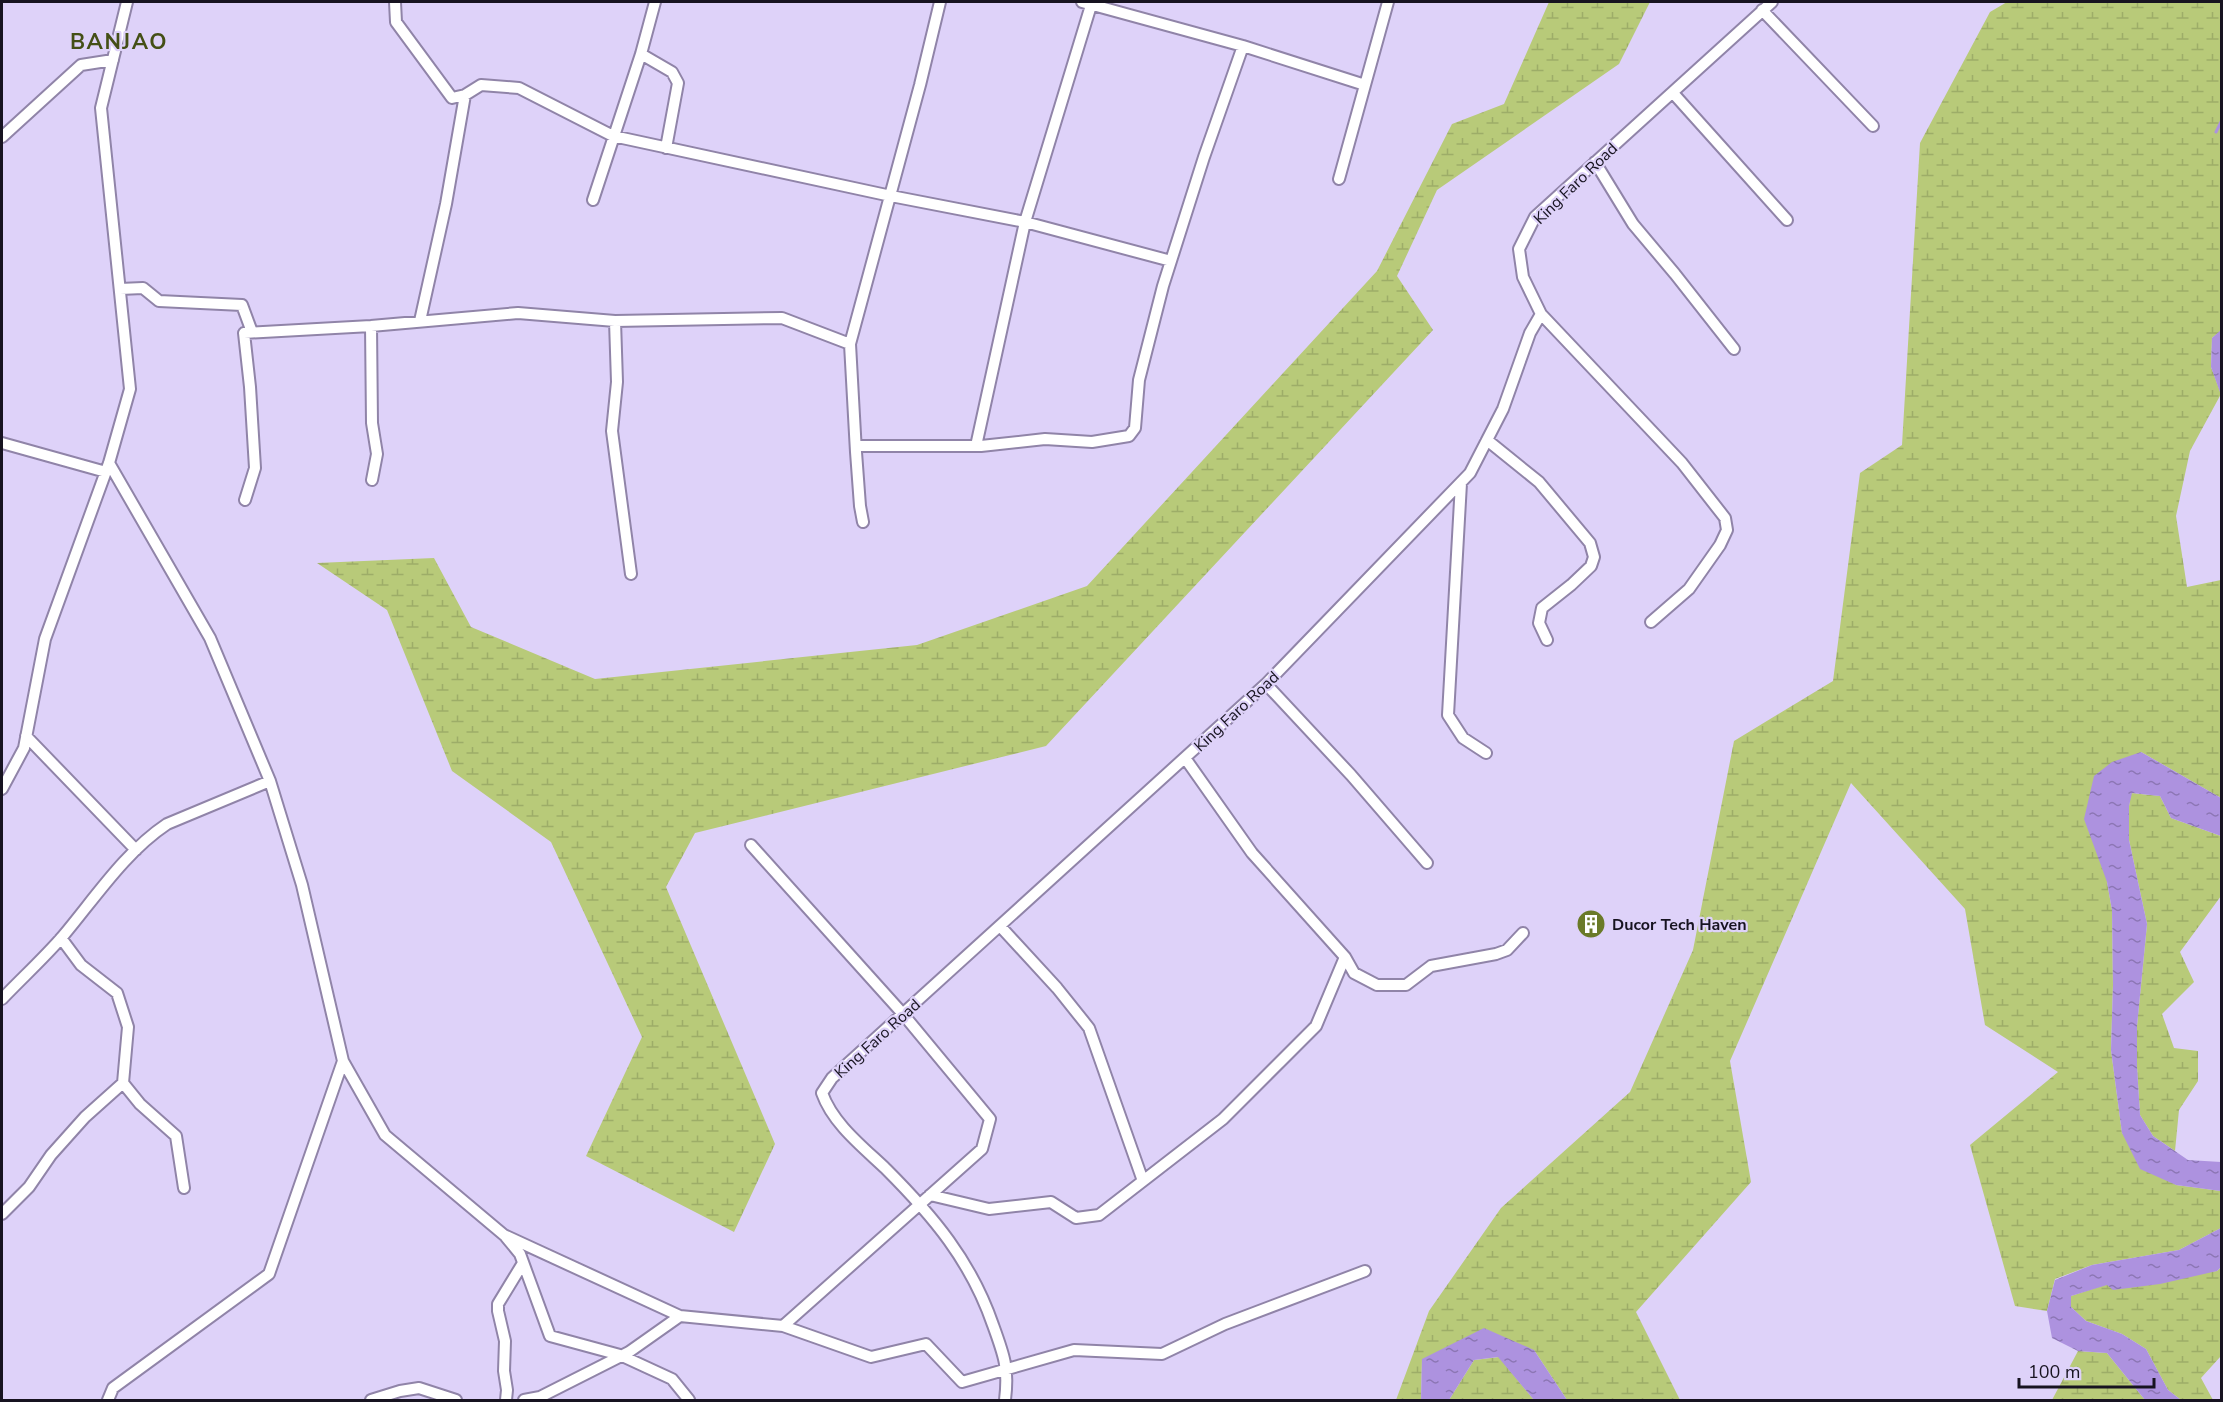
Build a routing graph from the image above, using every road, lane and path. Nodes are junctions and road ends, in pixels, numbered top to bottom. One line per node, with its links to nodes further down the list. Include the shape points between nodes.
1 (127, 2): 11 (street)
2 (395, 2): 14 (street, via 396,22 452,98)
3 (655, 2): 10 (street)
4 (940, 2): 21 (street)
5 (1088, 2): 9 (street); 24 (street)
6 (1388, 2): 12 (street)
7 (1772, 2): 8 (street, King Faro Road)
8 (1762, 10): 13 (street, King Faro Road); 15 (street)
9 (1243, 46): 12 (street); 25 (street)
10 (641, 54): 16 (street); 18 (street, via 672,72 678,83)
11 (113, 60): 17 (street, via 81,65); 26 (street, via 101,108)
12 (1365, 85): 20 (street)
13 (1673, 93): 19 (street, King Faro Road); 23 (street)
14 (465, 95): 16 (street, via 481,86 519,88); 28 (street)
15 (1873, 126)
16 (613, 136): 18 (street); 22 (street)
17 (2, 137)
18 (666, 148): 21 (street)
19 (1595, 162): 27 (street, King Faro Road, via 1535,217 1519,249 1523,277); 33 (street, via 1633,224)
20 (1339, 179)
21 (891, 196): 24 (street); 32 (street)
22 (593, 200)
23 (1787, 220)
24 (1025, 222): 25 (street); 37 (street)
25 (1172, 261): 37 (street, via 1139,380 1135,428 1130,436 1092,442 1045,439)
26 (120, 288): 31 (street, via 142,288 159,301 242,305); 38 (street, via 130,389)
27 (1541, 314): 34 (street, King Faro Road); 44 (street, via 1682,463 1725,518 1727,530 1720,545 1689,589)
28 (420, 321): 29 (street, via 518,313); 30 (street)
29 (615, 321): 32 (street, via 782,318); 43 (street, via 617,382 612,431)
30 (371, 326): 31 (street); 39 (street, via 372,423 377,454)
31 (252, 332): 41 (street, via 244,333 255,468)
32 (850, 344): 36 (street)
33 (1734, 349)
34 (1487, 440): 40 (street, King Faro Road); 45 (street, via 1539,482 1590,543 1594,557 1591,566 1542,609 1539,622)
35 (2, 443): 38 (street)
36 (855, 446): 37 (street); 42 (street)
37 (976, 446)
38 (108, 468): 47 (street, via 45,639); 50 (street, via 210,638)
39 (372, 480)
40 (1461, 483): 46 (street, King Faro Road); 48 (street, via 1448,715 1462,738)
41 (245, 500)
42 (863, 522)
43 (631, 574)
44 (1651, 622)
45 (1547, 640)
46 (1266, 684): 49 (street, King Faro Road); 54 (street)
47 (26, 736): 51 (street, via 24,748); 53 (street)
48 (1486, 753)
49 (1185, 758): 55 (street, King Faro Road); 58 (street, via 1252,854)
50 (270, 781): 53 (street, via 167,824); 61 (street, via 302,885)
51 (2, 789)
52 (751, 845): 60 (street)
53 (136, 850): 57 (street)
54 (1427, 863)
55 (1000, 926): 60 (street, King Faro Road); 63 (street, via 1089,1028)
56 (1523, 933): 58 (street, via 1507,950 1431,966 1406,985 1377,985 1354,973)
57 (61, 938): 59 (street); 62 (street, via 81,965 117,993 128,1027)
58 (1345, 957): 63 (street, via 1316,1026 1223,1119)
59 (2, 999)
60 (903, 1014): 65 (street, via 990,1119 982,1149); 66 (street, King Faro Road, via 832,1078 822,1094 834,1116)
61 (343, 1061): 68 (street, via 385,1135); 75 (street, via 269,1274 113,1388)
62 (123, 1083): 64 (street, via 176,1136); 67 (street, via 85,1117)
63 (1143, 1181): 65 (street, via 1099,1215 1076,1218 1051,1202 989,1209)
64 (184, 1188)
65 (930, 1195): 66 (street)
66 (920, 1203): 72 (street); 74 (street, King Faro Road, via 952,1242 983,1297)
67 (2, 1214)
68 (504, 1235): 69 (street); 71 (street)
69 (523, 1263): 73 (street, via 550,1336); 78 (street, via 498,1304 505,1341)
70 (1365, 1271): 74 (street, via 1225,1324 1162,1354 1074,1350)
71 (681, 1316): 72 (street); 73 (street)
72 (783, 1326): 74 (street, via 872,1357 926,1344 962,1382)
73 (620, 1355): 79 (street, via 540,1397); 80 (street, via 672,1378)
74 (1007, 1369): 81 (street, King Faro Road)
75 (108, 1401)
76 (371, 1401): 77 (street, via 419,1389)
77 (456, 1401)
78 (506, 1401)
79 (524, 1401)
80 (689, 1401)
81 (1005, 1401)

